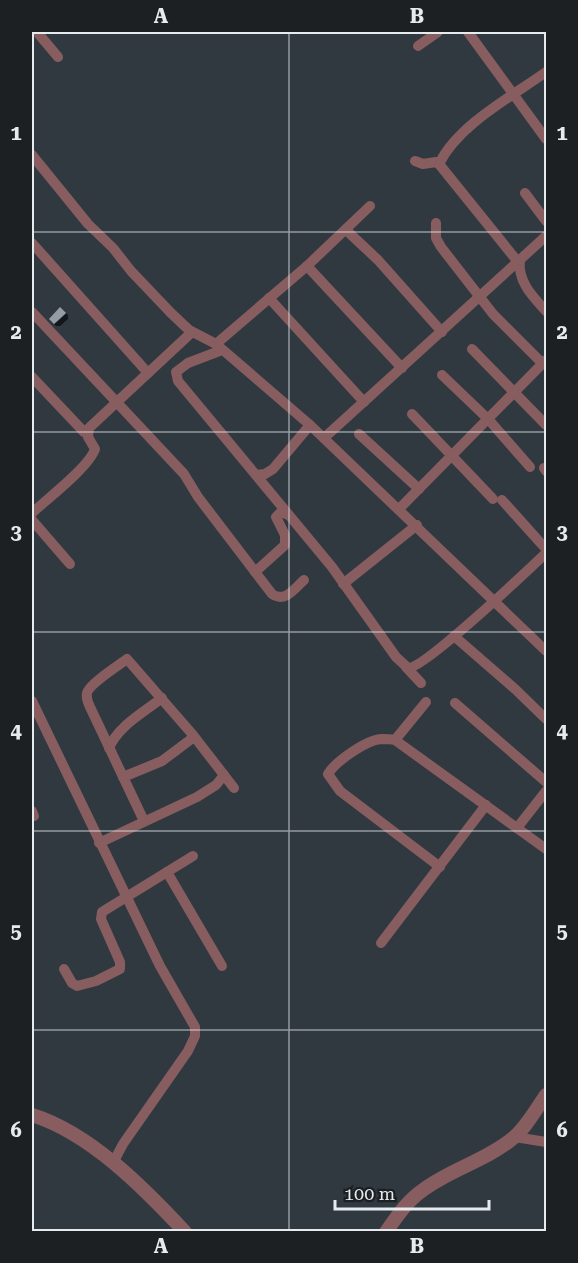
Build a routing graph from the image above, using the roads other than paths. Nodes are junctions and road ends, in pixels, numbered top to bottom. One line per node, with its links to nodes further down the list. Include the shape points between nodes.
1 (37, 32): 5 (street)
2 (438, 32): 4 (street)
3 (468, 32): 7 (street)
4 (418, 46)
5 (57, 57)
6 (546, 72): 7 (street)
7 (513, 96): 8 (street); 11 (street, via 454,141)
8 (546, 139)
9 (32, 155): 25 (street, via 88,224)
10 (416, 161): 11 (street)
11 (439, 164): 19 (street)
12 (525, 193): 14 (street)
13 (370, 206): 16 (street)
14 (546, 221)
15 (436, 223): 21 (street, via 438,243)
16 (346, 230): 20 (street); 26 (street)
17 (546, 236): 19 (street)
18 (32, 243): 31 (street)
19 (519, 261): 21 (street); 23 (street, via 527,290)
20 (307, 266): 22 (street); 30 (street)
21 (480, 297): 26 (street); 29 (street)
22 (269, 298): 27 (street); 36 (street)
23 (546, 311)
24 (32, 312): 35 (street)
25 (192, 332): 27 (street); 31 (street)
26 (442, 332): 30 (street)
27 (219, 347): 39 (street); 46 (street, via 178,369 175,376)
28 (472, 349): 34 (street)
29 (545, 362): 34 (street)
30 (402, 368): 36 (street)
31 (148, 373): 35 (street)
32 (441, 375): 38 (street)
33 (32, 377): 41 (street)
34 (515, 392): 38 (street); 40 (street)
35 (116, 402): 41 (street); 55 (street, via 184,474)
36 (364, 402): 43 (street)
37 (412, 414): 44 (street)
38 (488, 419): 44 (street); 45 (street)
39 (310, 425): 43 (street); 46 (street, via 273,469)
40 (546, 425)
41 (88, 433): 49 (street, via 95,449 92,456)
42 (359, 434): 47 (street)
43 (324, 438): 48 (street)
44 (452, 455): 47 (street); 53 (street)
45 (530, 467)
46 (256, 475): 50 (street)
47 (419, 489): 48 (street)
48 (399, 509): 52 (street)
49 (32, 513)
50 (289, 515): 55 (street, via 281,512 276,517 285,545); 57 (street)
51 (32, 520): 54 (street)
52 (417, 525): 57 (street); 58 (street)
53 (546, 551): 58 (street)
54 (70, 564)
55 (255, 572): 56 (street, via 279,597 286,596)
56 (304, 580)
57 (343, 584): 61 (street)
58 (495, 600): 59 (street); 60 (street)
59 (454, 636): 61 (street, via 417,666); 67 (street)
60 (546, 651)
61 (406, 667): 62 (street)
62 (421, 683)
63 (162, 698): 68 (street); 70 (street, via 115,736); 70 (street, via 128,659 94,684 87,693 88,702)
64 (32, 701): 79 (street)
65 (426, 702): 69 (street)
66 (455, 703): 73 (street)
67 (546, 719)
68 (194, 737): 71 (street); 72 (street, via 162,761)
69 (395, 740): 76 (street); 82 (street, via 378,739 368,744 333,766 328,774 340,791)
70 (109, 748): 72 (street)
71 (224, 775): 74 (street); 77 (street, via 210,789)
72 (123, 777): 77 (street)
73 (546, 782)
74 (234, 789)
75 (546, 791): 78 (street)
76 (486, 805): 78 (street); 82 (street)
77 (144, 821): 79 (street)
78 (517, 828): 80 (street)
79 (99, 843): 84 (street)
80 (546, 849)
81 (193, 856): 83 (street)
82 (440, 867): 85 (street)
83 (167, 872): 84 (street); 86 (street)
84 (126, 897): 87 (street, via 101,914 120,969 77,986); 92 (street, via 196,1032)
85 (381, 943)
86 (222, 966)
87 (64, 969)
88 (546, 1095): 90 (street)
89 (32, 1115): 92 (street, via 65,1130)
90 (515, 1137): 91 (street); 94 (street, via 484,1158 423,1189 403,1207)
91 (546, 1142)
92 (113, 1163): 93 (street, via 143,1187)
93 (185, 1232)
94 (386, 1232)

